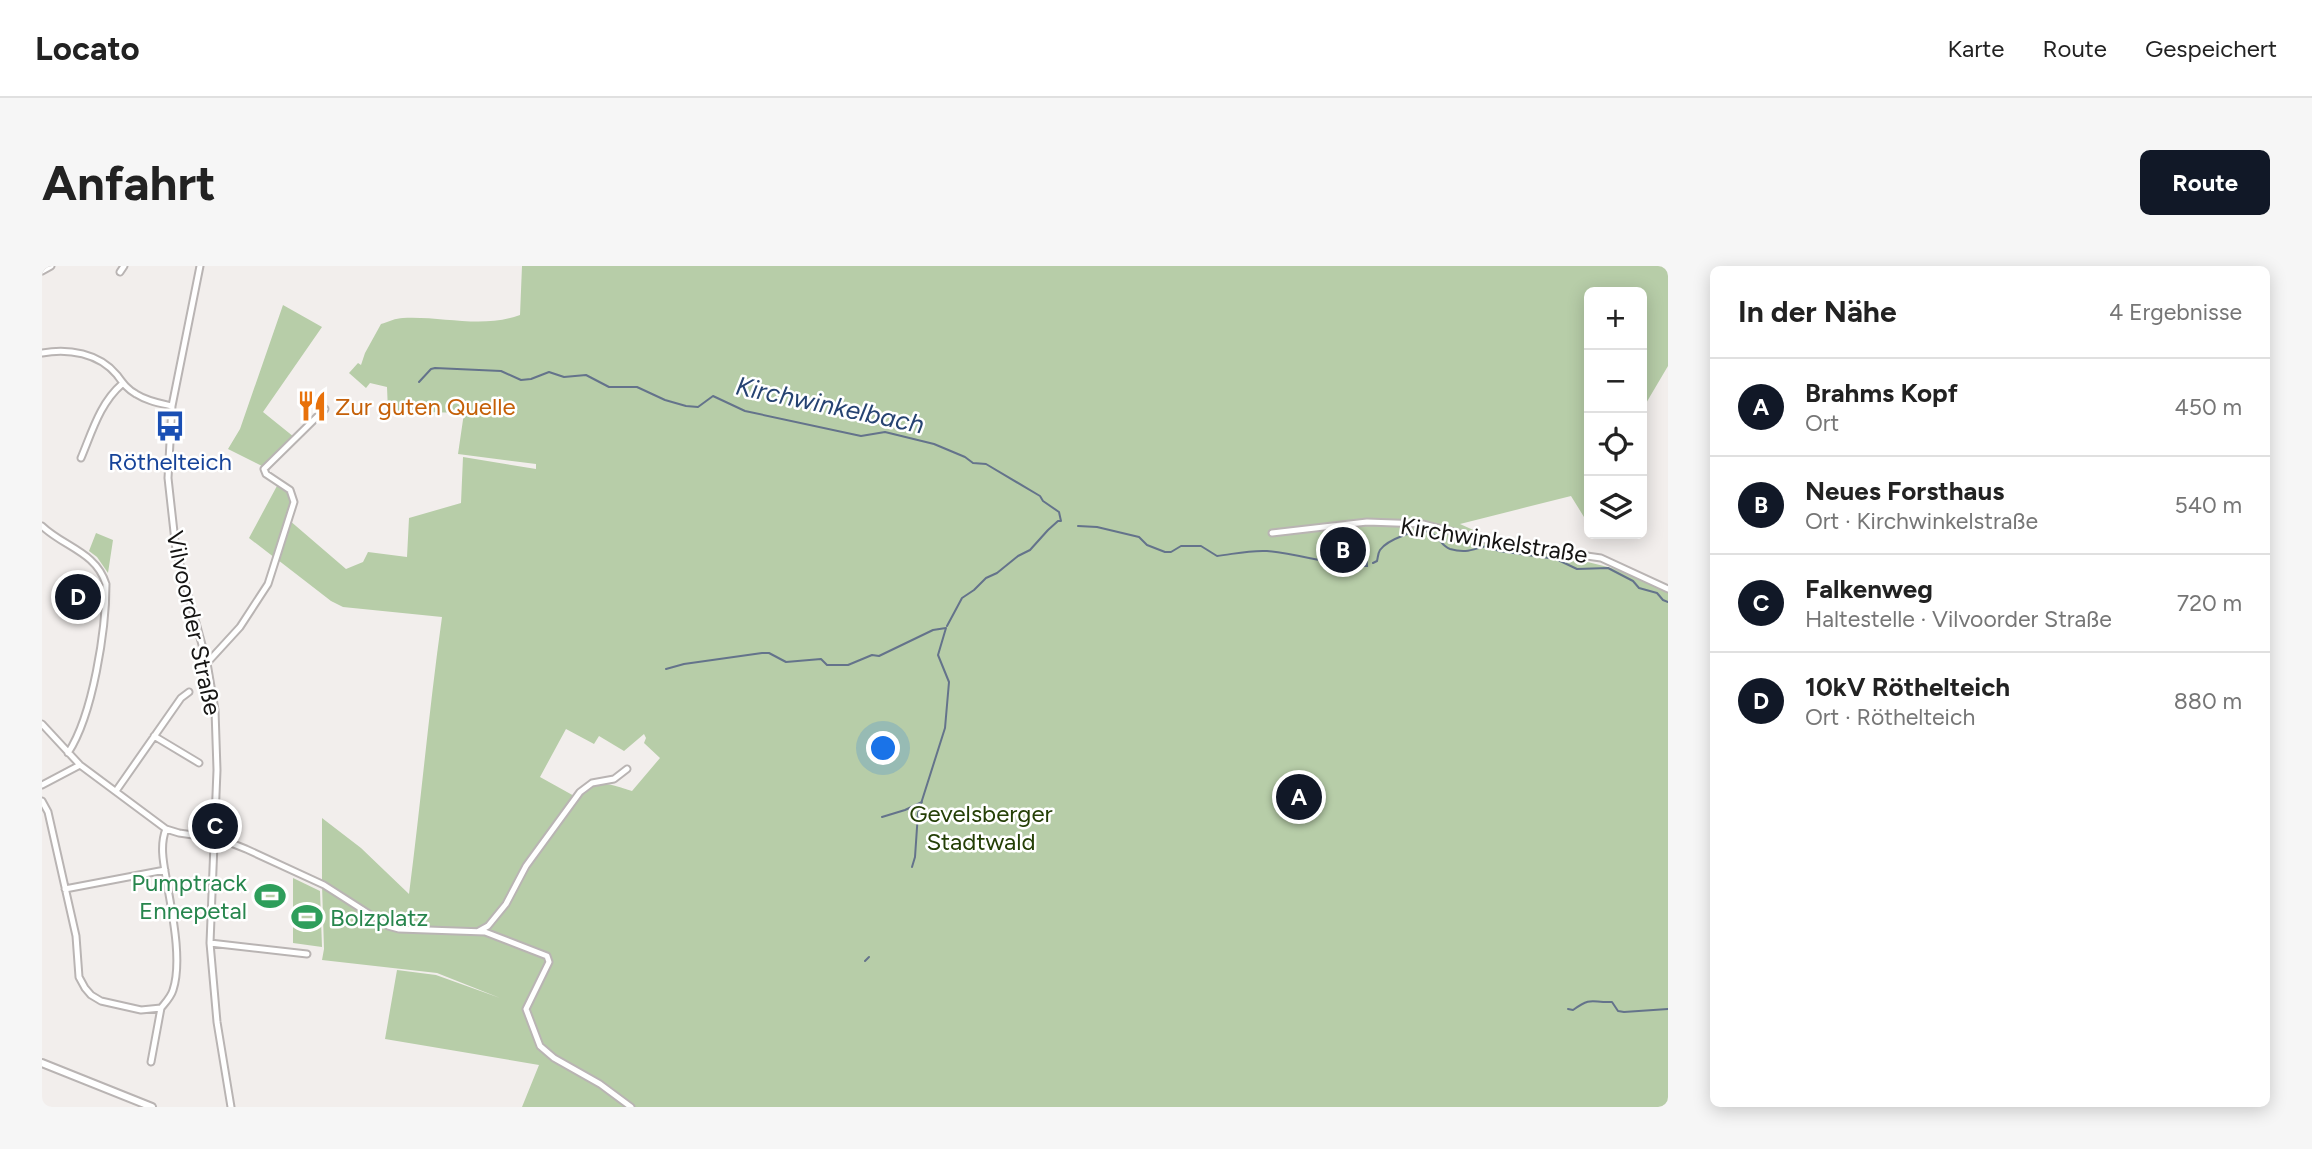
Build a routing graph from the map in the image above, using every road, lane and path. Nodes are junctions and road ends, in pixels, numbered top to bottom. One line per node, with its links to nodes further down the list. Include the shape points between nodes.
1 (51, 266): 3 (street)
2 (200, 266): 6 (street, Vilvoorder Straße)
3 (42, 271)
4 (42, 353): 5 (street, via 83,354 106,366)
5 (122, 384): 6 (street, via 144,399); 8 (street, via 99,414)
6 (172, 406): 12 (street, Vilvoorder Straße, via 171,519)
7 (326, 409): 12 (street, via 264,469 290,490 293,502 268,584 240,627)
8 (81, 458)
9 (42, 526): 16 (street, via 87,555 102,571 106,584 92,691)
10 (1272, 533): 11 (street, Kirchwinkelstraße, via 1367,523 1423,524 1500,543 1601,558)
11 (1668, 589)
12 (207, 663): 24 (street, Vilvoorder Straße, via 217,742)
13 (190, 692): 15 (street)
14 (42, 724): 16 (street)
15 (154, 736): 17 (street); 21 (street)
16 (68, 753): 18 (street)
17 (199, 763)
18 (80, 765): 20 (street); 21 (street)
19 (626, 769): 27 (street, via 614,779 592,783 580,792 526,866 506,904)
20 (42, 785)
21 (116, 791): 23 (street)
22 (42, 801): 26 (street)
23 (166, 829): 24 (street); 25 (street, via 162,838)
24 (214, 838): 27 (street, via 324,885 388,926); 28 (street, Vilvoorder Straße)
25 (164, 870): 26 (street); 30 (street, via 175,933 176,975 173,992)
26 (65, 889): 30 (street, via 76,936 79,978 85,988 101,1001 141,1010)
27 (478, 931): 36 (street, via 547,956 549,962 526,1009 540,1046)
28 (210, 943): 29 (street); 35 (street, Vilvoorder Straße)
29 (307, 954)
30 (161, 1008): 31 (street)
31 (151, 1062)
32 (42, 1063): 33 (street)
33 (139, 1105): 34 (street)
34 (152, 1107)
35 (231, 1107)
36 (631, 1107)

